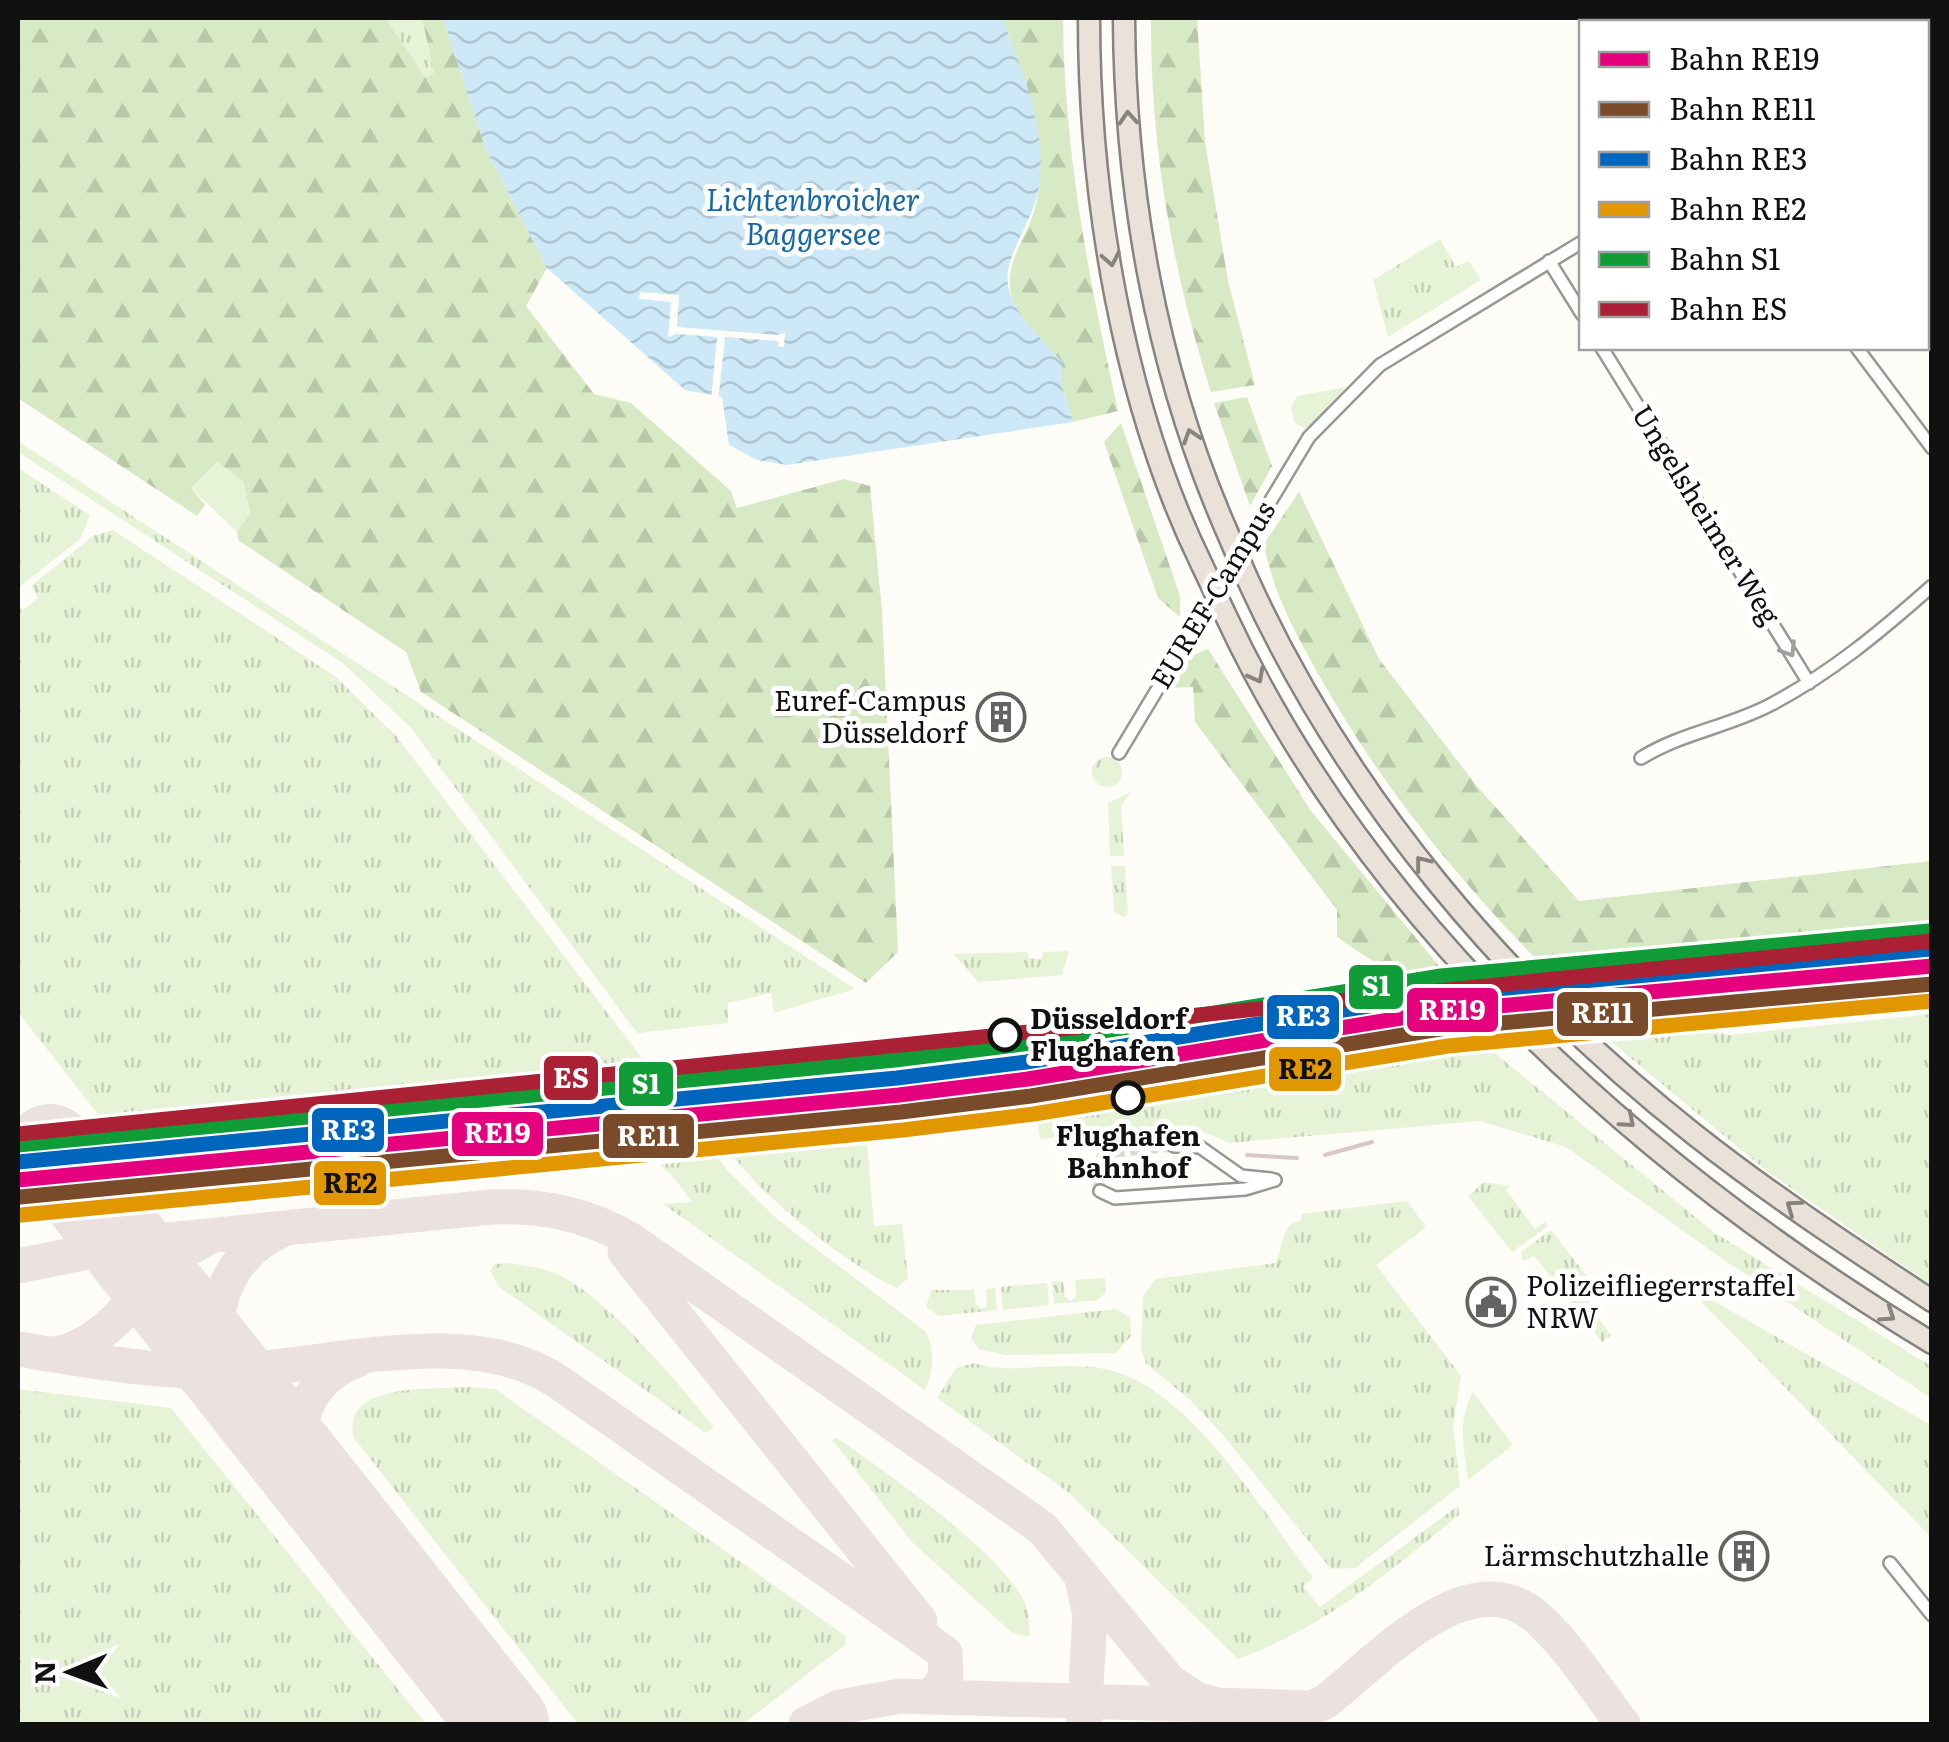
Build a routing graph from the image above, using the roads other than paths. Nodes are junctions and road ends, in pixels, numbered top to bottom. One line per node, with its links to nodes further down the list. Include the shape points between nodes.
1 (1089, 18): 16 (highway, one-way to 16, bridge, via 1096,163 1124,330 1154,434 1202,565 1260,681 1336,806 1450,950 1554,1056 1781,1244)
2 (1124, 18): 15 (highway, one-way to 2, bridge, via 1694,1134 1600,1052 1486,937 1360,780 1276,642 1225,527 1174,379 1146,262 1129,137)
3 (1579, 244): 4 (street, EUREF-Campus)
4 (1549, 261): 5 (street); 11 (street, EUREF-Campus, via 1380,365 1310,437)
5 (1579, 309)
6 (1603, 350): 10 (street, Ungelsheimer Weg, one-way to 10)
7 (1858, 350): 8 (street)
8 (1931, 447)
9 (1932, 586): 10 (street, via 1859,651)
10 (1809, 683): 12 (street)
11 (1119, 754)
12 (1641, 758)
13 (1174, 1146): 14 (street, via 1200,1146 1241,1176 1275,1180 1216,1192 1115,1198)
14 (1100, 1190)
15 (1932, 1301)
16 (1932, 1343)
17 (1890, 1564): 18 (street)
18 (1932, 1615)

